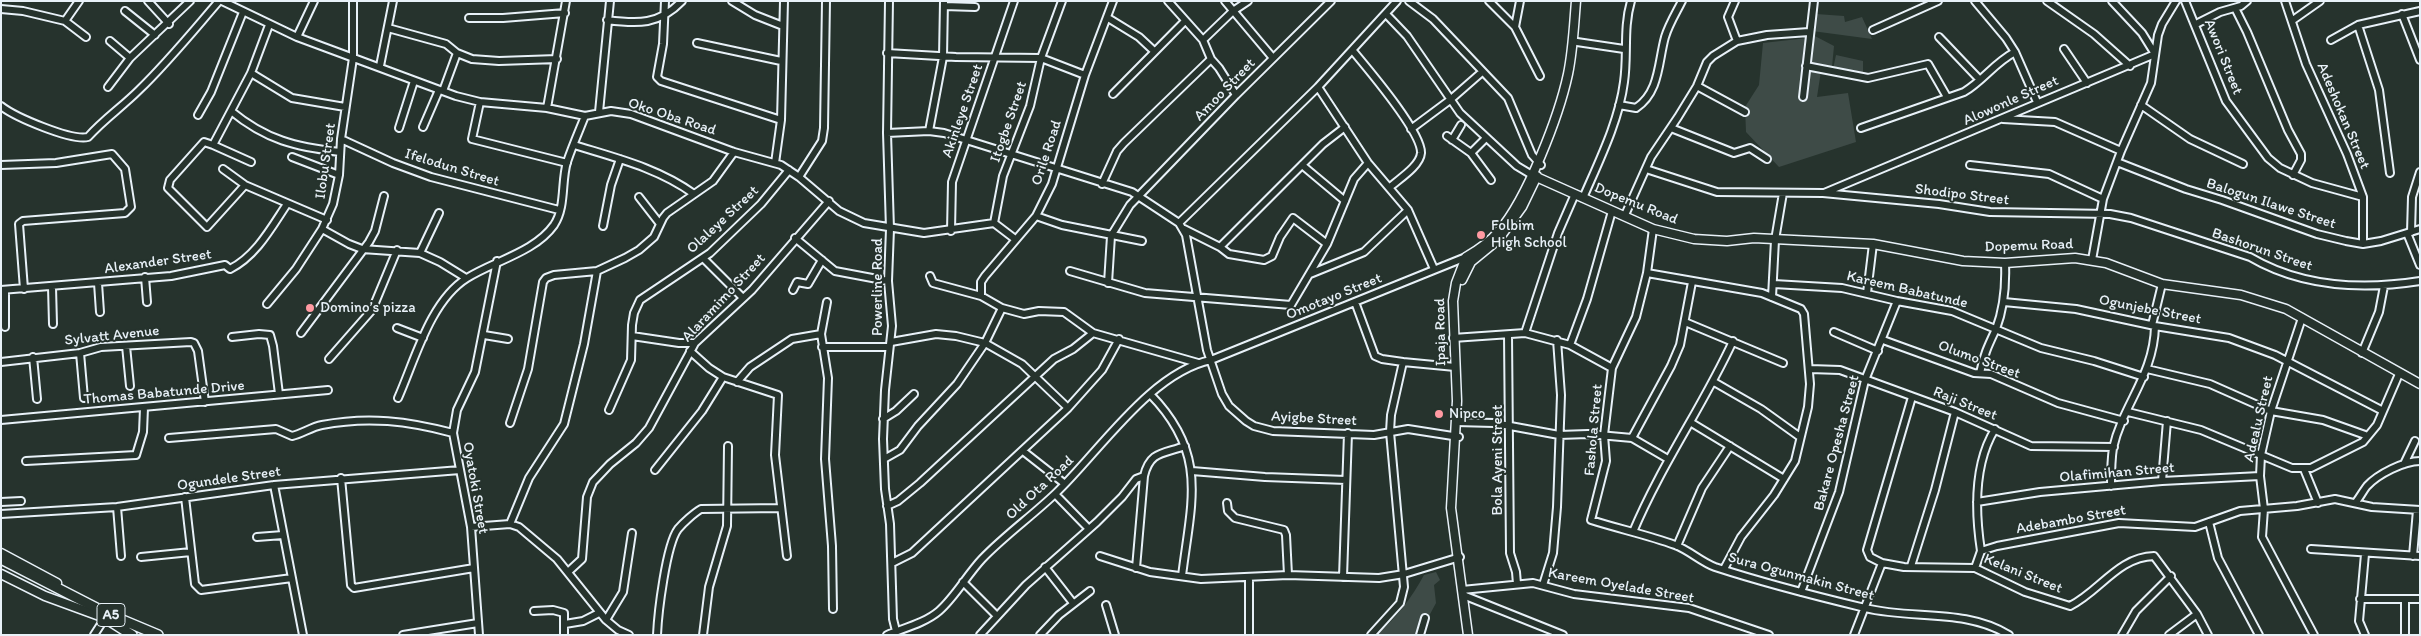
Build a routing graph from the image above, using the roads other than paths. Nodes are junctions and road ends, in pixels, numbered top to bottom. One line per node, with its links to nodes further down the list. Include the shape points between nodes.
1 (79, 1): 58 (street)
2 (148, 1): 60 (street)
3 (190, 1): 60 (street)
4 (221, 1): 49 (street, Oko Oba Road); 120 (street, via 143,86 88,137 74,137 12,114)
5 (314, 1): 72 (street)
6 (353, 1): 90 (street, Ilobu Street)
7 (393, 1): 65 (street)
8 (566, 1): 50 (street)
9 (610, 1): 56 (street)
10 (665, 1): 53 (street)
11 (682, 1): 53 (street)
12 (784, 1): 64 (street)
13 (826, 1): 171 (street, via 824,128 822,141)
14 (889, 1): 84 (street, Powerline Road)
15 (1014, 1): 87 (street, Akinleye Street)
16 (1062, 1): 91 (street, Itogbe Street)
17 (1113, 1): 55 (street, Orile Road)
18 (1168, 1): 59 (street)
19 (1225, 1): 48 (street)
20 (1248, 1): 48 (street)
21 (1331, 1): 92 (street, Amoo Street)
22 (1397, 1): 51 (street)
23 (1409, 1): 100 (street, via 1433,20)
24 (1488, 1): 66 (street)
25 (1520, 1): 66 (street)
26 (1576, 1): 157 (main road, via 1568,74)
27 (1581, 1): 77 (main road)
28 (1631, 1): 79 (street)
29 (1682, 1): 118 (street, via 1665,36 1656,78 1648,96 1636,108)
30 (1735, 1): 76 (street, via 1728,17)
31 (1814, 1): 68 (street)
32 (1938, 1): 67 (street)
33 (1975, 1): 83 (street)
34 (2046, 1): 99 (street, via 2094,34)
35 (2112, 1): 86 (street, via 2142,33)
36 (2176, 1): 86 (street, via 2162,24)
37 (2186, 1): 61 (street, Awori Street)
38 (2247, 1): 44 (street)
39 (2286, 1): 57 (street, Adeshokan Street)
40 (2320, 1): 57 (street)
41 (734, 2): 64 (street)
42 (944, 4): 43 (street); 88 (street)
43 (975, 6)
44 (2234, 8): 61 (street); 169 (street, via 2301,154)
45 (1, 9): 58 (street)
46 (2420, 10): 52 (street)
47 (125, 11): 69 (street)
48 (1233, 11): 73 (street); 92 (street)
49 (243, 12): 62 (street, Oko Oba Road); 126 (street, via 211,92)
50 (565, 13): 54 (street); 93 (street)
51 (1386, 14): 82 (street); 115 (street, via 1407,36)
52 (2402, 14): 63 (street); 95 (street)
53 (665, 17): 56 (street, via 640,23); 129 (street, via 664,44 657,77 661,81)
54 (469, 18)
55 (1108, 18): 81 (street, via 1139,37); 102 (street, Orile Road)
56 (607, 20): 124 (street)
57 (2293, 20): 183 (street, Adeshokan Street, via 2306,64 2347,154)
58 (65, 21): 70 (street)
59 (1184, 22): 73 (street); 81 (street)
60 (169, 24): 69 (street)
61 (2196, 24): 169 (street, Awori Street, via 2226,101 2268,158)
62 (268, 25): 72 (street, Oko Oba Road); 101 (street)
63 (2358, 25): 74 (street); 167 (street, via 2379,90)
64 (783, 26): 96 (street)
65 (388, 28): 85 (street, via 446,44); 97 (street)
66 (1515, 28): 103 (street)
67 (1873, 30)
68 (1810, 32): 76 (street); 98 (street)
69 (155, 34): 89 (street)
70 (86, 37)
71 (1939, 37): 104 (street)
72 (297, 38): 90 (street, Oko Oba Road)
73 (1203, 40): 94 (street)
74 (2331, 40)
75 (110, 41): 89 (street)
76 (1737, 41): 107 (street, via 1712,56)
77 (1577, 42): 79 (street); 157 (main road, via 1562,110)
78 (697, 43): 96 (street)
79 (1624, 49): 118 (street, via 1626,67)
80 (2064, 49): 106 (street)
81 (1154, 51): 111 (street)
82 (1353, 51): 109 (street); 136 (street, via 1381,83)
83 (2015, 52): 104 (street, via 2001,59); 117 (street)
84 (887, 53): 88 (street); 138 (street, Powerline Road)
85 (457, 54): 93 (street, via 499,62); 110 (street)
86 (2155, 54): 99 (street, Alowonle Street); 119 (street, via 2151,84)
87 (994, 56): 88 (street); 91 (street); 141 (street, Akinleye Street)
88 (943, 57): 137 (street)
89 (130, 58): 108 (street)
90 (353, 58): 97 (street, Oko Oba Road); 121 (street, Ilobu Street)
91 (1041, 58): 102 (street); 148 (street, Itogbe Street, via 1030,106)
92 (1274, 58): 112 (street, Amoo Street)
93 (557, 59): 122 (street)
94 (1211, 59): 112 (street); 173 (street, via 1117,151)
95 (2420, 60)
96 (781, 61): 129 (street)
97 (380, 66): 105 (street, Oko Oba Road)
98 (1806, 66): 113 (street); 114 (street, via 1868,78 1928,64)
99 (2130, 66): 106 (street, Alowonle Street)
100 (1482, 72): 115 (street); 157 (street, via 1508,98)
101 (251, 73): 121 (street, via 292,98); 123 (street)
102 (1085, 75): 165 (street, Orile Road)
103 (1540, 76)
104 (1980, 80): 114 (street, via 1964,92)
105 (414, 81): 110 (street, Oko Oba Road); 133 (street)
106 (2087, 82): 117 (street, Alowonle Street)
107 (1697, 86): 125 (street); 134 (street)
108 (108, 87)
109 (1318, 87): 132 (street); 200 (street)
110 (441, 90): 116 (street, Oko Oba Road); 131 (street)
111 (1113, 94)
112 (1236, 95): 182 (street, Amoo Street)
113 (1803, 97)
114 (1947, 97): 135 (street)
115 (1450, 100): 136 (street); 139 (street)
116 (480, 102): 122 (street, Oko Oba Road); 155 (street, via 472,139)
117 (2038, 102): 128 (street, Alowonle Street)
118 (1619, 104): 184 (street)
119 (2141, 105): 144 (street); 158 (street, via 2190,139)
120 (1, 106)
121 (345, 107): 140 (street, Ilobu Street)
122 (547, 108): 127 (street, Oko Oba Road)
123 (231, 112): 142 (street); 145 (street, via 274,139 292,146)
124 (599, 112): 127 (street, Oko Oba Road); 146 (street, Oko Oba Road, via 631,114)
125 (1744, 112)
126 (198, 115)
127 (585, 116): 143 (street)
128 (2003, 119): 144 (street, via 2055,122); 177 (street, Alowonle Street)
129 (781, 120): 153 (street)
130 (1461, 125): 147 (street, via 1450,138)
131 (423, 127)
132 (1345, 127): 156 (street); 160 (street)
133 (399, 128)
134 (1671, 128): 151 (street, via 1734,153 1750,148); 163 (street)
135 (1861, 128)
136 (1411, 129): 175 (street, via 1421,155)
137 (929, 131): 138 (street); 141 (street)
138 (887, 133): 202 (street, Powerline Road)
139 (1486, 138): 147 (street); 170 (street, via 1517,166)
140 (341, 139): 145 (street, Ilobu Street); 189 (street, Ifelodun Street, via 431,178)
141 (967, 139): 148 (street); 205 (street, Akinleye Street, via 951,190)
142 (213, 145): 152 (street); 174 (street, via 204,142 170,180 168,188 207,227)
143 (574, 145): 150 (street); 155 (street)
144 (2121, 151): 154 (street)
145 (340, 152): 168 (street, Ilobu Street)
146 (734, 152): 153 (street, Oko Oba Road); 178 (street, via 713,181)
147 (1471, 153): 172 (street)
148 (1010, 155): 165 (street); 198 (street, Itogbe Street)
149 (292, 157): 168 (street)
150 (620, 159): 178 (street, via 671,178); 199 (street)
151 (1767, 159)
152 (251, 162)
153 (775, 162): 164 (street, Oko Oba Road)
154 (2117, 162): 185 (street); 214 (street, Balogun Ilawe Street, via 2156,179 2299,228)
155 (566, 163): 189 (street)
156 (1368, 163): 175 (street); 187 (street, via 1354,179)
157 (1539, 164): 170 (main road)
158 (2243, 164)
159 (1, 165): 243 (street, via 112,154 125,169 129,211 23,221 19,224)
160 (1302, 165): 187 (street); 215 (street)
161 (1970, 165): 185 (street, via 2049,174)
162 (222, 169): 174 (street)
163 (1646, 169): 176 (street, Shodipo Street, via 1717,192); 194 (street)
164 (789, 170): 171 (street, Oko Oba Road); 219 (street, Olaleye Street, via 761,204)
165 (1056, 170): 173 (street); 195 (street, Orile Road)
166 (2420, 172): 206 (street, via 2412,197)
167 (2390, 173)
168 (339, 175): 196 (street, Ilobu Street, via 334,204)
169 (2292, 175): 183 (street, Awori Street)
170 (1535, 176): 179 (main road, Dopemu Road); 220 (main road, via 1499,231)
171 (800, 177): 186 (street, Oko Oba Road)
172 (1491, 180)
173 (1102, 184): 182 (street)
174 (244, 185): 188 (street)
175 (1390, 187): 190 (street)
176 (1783, 193): 177 (street, Shodipo Street); 210 (street)
177 (1823, 193): 193 (street, Shodipo Street, via 1990,212)
178 (694, 194): 197 (street, via 667,213)
179 (1575, 194): 184 (main road, Dopemu Road); 269 (street, via 1558,233)
180 (384, 196): 216 (street, via 375,231)
181 (639, 196): 197 (street)
182 (1138, 196): 200 (street); 207 (street, Amoo Street)
183 (2362, 197): 214 (street, Adeshokan Street)
184 (1584, 198): 191 (main road, Dopemu Road)
185 (2103, 199): 193 (street)
186 (829, 201): 202 (street, Oko Oba Road, via 850,219); 208 (street, Alaramimo Street)
187 (1345, 201): 212 (street)
188 (286, 204): 196 (street); 232 (street, Alexander Street, via 242,263)
189 (559, 210): 223 (street, via 552,227 532,244)
190 (1408, 210): 226 (street); 230 (street, via 1364,252)
191 (1612, 211): 194 (main road, Dopemu Road); 285 (street)
192 (439, 213): 218 (street)
193 (2099, 214): 222 (street); 241 (street, Bashorun Street, via 2132,218 2250,257 2267,267 2300,278 2336,285)
194 (1625, 215): 203 (main road, Dopemu Road)
195 (1036, 216): 207 (street); 209 (street, Orile Road)
196 (327, 220): 201 (street, Ilobu Street)
197 (660, 224): 227 (street, via 654,237 639,250)
198 (994, 224): 205 (street, Oko Oba Road); 209 (street)
199 (603, 226)
200 (1182, 226): 215 (street); 250 (street, Ayigbe Street)
201 (322, 229): 216 (street); 256 (street, Ilobu Street, via 296,270)
202 (890, 229): 205 (street, Oko Oba Road, via 924,233); 234 (street, Powerline Road)
203 (1653, 229): 210 (main road, Dopemu Road, via 1694,239); 229 (street, Fashola Street)
204 (2420, 229): 206 (street, Balogun Ilawe Street)
205 (950, 231)
206 (2409, 233): 214 (street, Balogun Ilawe Street); 225 (street)
207 (1111, 236): 211 (street); 238 (street)
208 (795, 238): 221 (street); 249 (street, Alaramimo Street)
209 (1015, 239): 247 (street, Orile Road, via 985,276)
210 (1775, 240): 213 (main road, Dopemu Road); 239 (street)
211 (1142, 241)
212 (1326, 244): 215 (street, via 1293,218 1268,258 1237,256); 230 (street)
213 (1873, 244): 224 (main road, Dopemu Road, via 1963,261); 246 (street)
214 (2363, 244)
215 (1220, 246)
216 (362, 249): 217 (street); 267 (street)
217 (397, 250): 218 (street); 293 (street, via 372,310)
218 (420, 253): 233 (street)
219 (704, 259): 249 (street); 273 (street, Olaleye Street, via 644,296 634,313)
220 (1469, 259): 226 (street, Omotayo Street); 276 (main road, Ipaja Road, via 1455,288)
221 (822, 260): 234 (street, via 844,275); 245 (street, via 808,284 797,282)
222 (2092, 260): 224 (main road, Dopemu Road, via 2070,258); 240 (main road, Dopemu Road)
223 (497, 262): 233 (street); 270 (street, Oyatoki Street)
224 (2005, 263): 255 (street)
225 (2420, 264)
226 (1434, 269): 254 (street, Omotayo Street)
227 (598, 271): 336 (street, via 554,275 543,282 528,369); 391 (street, via 564,424 535,468)
228 (1070, 271): 238 (street)
229 (1647, 273): 236 (street); 301 (street, Fashola Street, via 1636,317)
230 (1310, 274): 250 (street, via 1291,305)
231 (930, 276): 247 (street, via 933,283 940,286)
232 (145, 278): 237 (street, Alexander Street); 252 (street)
233 (466, 278): 275 (street, via 444,299)
234 (888, 281): 284 (street, Powerline Road, via 892,326)
235 (2420, 281): 241 (street, Bashorun Street)
236 (1692, 282): 248 (street); 260 (street)
237 (98, 283): 242 (street, Alexander Street); 258 (street)
238 (1108, 283): 250 (street, via 1145,293)
239 (1774, 284): 246 (street, Kareem Babatunde, via 1842,288); 248 (street)
240 (2162, 284): 259 (main road, Dopemu Road, via 2247,296); 262 (street)
241 (2384, 286): 291 (street, via 2379,312)
242 (52, 287): 243 (street, Alexander Street); 261 (street)
243 (24, 289): 244 (street, Alexander Street)
244 (3, 290): 263 (street)
245 (793, 290)
246 (1867, 293): 251 (street, Kareem Babatunde)
247 (981, 296): 257 (street)
248 (1772, 296): 302 (street, via 1803,312)
249 (742, 298): 282 (street, Alaramimo Street)
250 (1198, 299): 294 (street, Ayigbe Street)
251 (1897, 301): 265 (street, Kareem Babatunde, via 1952,311); 280 (street, Bakare Opesha Street)
252 (147, 302)
253 (827, 302): 271 (street)
254 (1355, 302): 294 (street, Omotayo Street); 296 (street, via 1375,356)
255 (2004, 302): 262 (street, Ogunjebe Street, via 2076,309); 265 (street)
256 (267, 304)
257 (1002, 308): 268 (street, via 1024,314 1064,312); 283 (street)
258 (100, 312)
259 (2302, 318): 291 (main road, Dopemu Road); 297 (street, Adealu Street)
260 (1685, 322): 281 (street); 348 (street, via 1671,366)
261 (53, 324)
262 (2153, 325): 297 (street, Ogunjebe Street, via 2229,338); 303 (street, via 2153,348)
263 (6, 327)
264 (397, 328): 275 (street)
265 (1996, 328): 304 (street, via 1985,350); 307 (street, Kareem Babatunde, via 2041,348)
266 (1834, 332): 289 (street)
267 (301, 333)
268 (1093, 333): 278 (street); 308 (street, via 1054,359)
269 (1526, 333): 272 (street); 279 (street)
270 (484, 334): 277 (street); 338 (street, Oyatoki Street, via 475,372 457,410)
271 (821, 334): 287 (street); 310 (street, via 792,339 750,366)
272 (1508, 335): 276 (street); 337 (street, Bola Ayeni Street)
273 (632, 336): 282 (street); 325 (street, Olaleye Street, via 630,365)
274 (232, 337): 315 (street, via 270,335)
275 (424, 338): 320 (street)
276 (1456, 338): 300 (main road, Ipaja Road); 334 (main road, Ipaja Road)
277 (508, 339)
278 (1119, 339): 298 (street); 324 (street, via 1102,370)
279 (1557, 340): 285 (street); 342 (street, via 1561,395)
280 (1883, 340): 289 (street, Bakare Opesha Street); 304 (street, Olumo Street)
281 (1733, 341): 299 (street); 311 (street)
282 (695, 343): 288 (street, Alaramimo Street)
283 (985, 343): 284 (street, via 936,334); 308 (street, via 1022,364); 356 (street, via 952,390 906,443)
284 (890, 345): 287 (street); 330 (street, Powerline Road)
285 (1570, 345): 301 (street)
286 (126, 346): 290 (street, Sylvatt Avenue, via 101,347); 313 (street); 322 (street, Sylvatt Avenue, via 194,343)
287 (822, 347): 440 (street, via 828,378 825,459)
288 (690, 351): 306 (street); 420 (street, Alaramimo Street, via 650,428 593,482 587,500 582,559)
289 (1878, 351): 309 (street, Bakare Opesha Street)
290 (80, 353): 292 (street, Sylvatt Avenue); 319 (street)
291 (2362, 353): 305 (main road, Dopemu Road)
292 (33, 357): 295 (street, Sylvatt Avenue); 321 (street)
293 (329, 359)
294 (1211, 360): 298 (street, Old Ota Road); 341 (street, Ayigbe Street, via 1229,406 1254,426 1273,431)
295 (1, 362)
296 (1403, 362): 300 (street); 340 (street)
297 (2286, 362): 326 (street, Ogunjebe Street); 327 (street, Adealu Street)
298 (1198, 363): 317 (street, Old Ota Road)
299 (1783, 363)
300 (1455, 366): 334 (main road, Ipaja Road)
301 (1612, 368): 343 (street, Fashola Street)
302 (1810, 369): 309 (street, Raji Street, via 1840,370); 346 (street, via 1808,402)
303 (2147, 369): 307 (street); 327 (street, via 2210,384)
304 (1980, 373): 332 (street, Olumo Street, via 1991,374 2058,403)
305 (2399, 374): 312 (main road, Dopemu Road); 326 (street)
306 (723, 377): 310 (street); 363 (street, via 702,411)
307 (2144, 377): 329 (street)
308 (1034, 378): 324 (street); 382 (street, via 920,483)
309 (1865, 380): 318 (street, Raji Street); 433 (street, Bakare Opesha Street, via 1838,492)
310 (737, 382): 384 (street, via 778,395 775,455)
311 (1714, 382): 335 (street); 346 (street)
312 (2420, 384)
313 (130, 386)
314 (328, 390): 315 (street, Thomas Babatunde Drive)
315 (279, 394): 322 (street, Thomas Babatunde Drive)
316 (914, 394): 330 (street)
317 (1150, 394): 351 (street); 371 (street, Old Ota Road)
318 (1912, 397): 328 (street, Raji Street); 411 (street, via 1867,550 1870,557)
319 (84, 398)
320 (398, 398)
321 (37, 400)
322 (205, 402): 323 (street, Thomas Babatunde Drive)
323 (144, 408): 331 (street, Thomas Babatunde Drive); 358 (street, via 143,432 136,455)
324 (1068, 408): 354 (street)
325 (609, 410)
326 (2384, 410): 344 (street)
327 (2271, 411): 344 (street, via 2323,420); 355 (street, Adealu Street)
328 (1955, 412): 339 (street, Raji Street); 414 (street)
329 (2128, 412): 332 (street); 333 (street)
330 (883, 419): 356 (street, Powerline Road)
331 (1, 420)
332 (2124, 420): 353 (street)
333 (2167, 421): 355 (street, via 2201,430); 370 (street)
334 (1458, 422): 337 (street); 345 (main road, Ipaja Road)
335 (1690, 422): 352 (street); 357 (street)
336 (510, 424)
337 (1510, 426): 342 (street); 430 (street, Bola Ayeni Street, via 1510,553)
338 (454, 429): 347 (street, via 372,419 318,426 292,436 276,429); 362 (street, Oyatoki Street)
339 (1995, 429): 353 (street, Raji Street, via 2037,447); 379 (street, via 1983,455)
340 (1390, 432): 341 (street, Ayigbe Street, via 1374,435); 345 (street, Ayigbe Street, via 1408,429); 422 (street)
341 (1348, 433): 369 (street)
342 (1559, 435): 343 (street); 431 (street, via 1553,552)
343 (1604, 435): 348 (street); 389 (street, Fashola Street, via 1606,461)
344 (2368, 436): 361 (street, via 2355,448)
345 (1457, 437): 409 (main road, Ipaja Road, via 1451,508)
346 (1800, 437): 368 (street, via 1795,460)
347 (169, 438)
348 (1632, 438): 357 (street)
349 (2414, 441): 360 (street)
350 (728, 446): 385 (street)
351 (1185, 446): 364 (street); 365 (street, via 1150,459)
352 (1730, 446): 368 (street); 398 (street, via 1702,488)
353 (2114, 447): 373 (street)
354 (1023, 450): 371 (street); 412 (street, via 912,553)
355 (2261, 455): 361 (street, via 2292,468); 366 (street, Adealu Street)
356 (884, 459): 382 (street, Powerline Road)
357 (1668, 459): 394 (street)
358 (26, 461)
359 (2420, 461): 360 (street)
360 (2404, 464): 380 (street, via 2368,485)
361 (2304, 469): 381 (street)
362 (460, 470): 367 (street, Ogundele Street); 392 (street, Oyatoki Street)
363 (655, 470)
364 (1192, 471): 369 (street); 424 (street)
365 (1144, 476): 393 (street, via 1136,479); 417 (street)
366 (2260, 476): 370 (street, Olafimihan Street); 386 (street, Adealu Street)
367 (341, 478): 372 (street, Ogundele Street); 416 (street, via 351,585 354,588)
368 (1784, 479): 418 (street, via 1741,537)
369 (1346, 480): 427 (street)
370 (2162, 481): 373 (street, Olafimihan Street)
371 (1065, 484): 374 (street, Old Ota Road)
372 (274, 485): 375 (street, Ogundele Street); 396 (street)
373 (2111, 486): 379 (street, Olafimihan Street)
374 (1055, 494): 393 (street); 429 (street, Old Ota Road, via 988,553)
375 (185, 498): 383 (street, Ogundele Street); 401 (street)
376 (21, 501): 377 (street)
377 (1, 502)
378 (1227, 502): 423 (street, via 1228,511 1235,518 1284,530)
379 (1977, 502): 400 (street)
380 (2356, 502): 381 (street, Adebambo Street, via 2335,499); 387 (street, Adebambo Street, via 2372,507)
381 (2318, 503): 386 (street, Adebambo Street)
382 (888, 506): 412 (street, Powerline Road)
383 (117, 507): 388 (street, Ogundele Street); 404 (street)
384 (781, 508): 385 (street); 405 (street)
385 (728, 510): 460 (street, via 701,509 677,532 660,604); 461 (street, via 727,526 709,588)
386 (2264, 510): 390 (street, Adebambo Street, via 2240,511); 479 (street, Adealu Street, via 2262,537)
387 (2418, 510): 407 (street)
388 (1, 514)
389 (1591, 520): 394 (street, Sura Ogunmakin Street)
390 (2209, 522): 400 (street, Adebambo Street, via 2180,528 2119,522); 478 (street, via 2218,558)
391 (510, 524): 392 (street); 420 (street, via 520,527 540,542)
392 (471, 527): 416 (street, Oyatoki Street)
393 (1089, 529): 415 (street)
394 (1633, 532): 398 (street, Sura Ogunmakin Street)
395 (632, 533): 448 (street, via 623,592)
396 (283, 535): 397 (street); 428 (street)
397 (257, 537)
398 (1677, 546): 418 (street, Sura Ogunmakin Street)
399 (2311, 548): 403 (street)
400 (1981, 551): 419 (street)
401 (192, 552): 408 (street); 428 (street, via 195,584 201,590)
402 (1, 553): 445 (main road)
403 (2365, 554): 407 (street); 437 (street)
404 (121, 556)
405 (787, 556)
406 (1100, 556): 417 (street)
407 (2416, 556)
408 (141, 557)
409 (1458, 558): 422 (street); 434 (main road, Ipaja Road)
410 (1, 559): 445 (highway, A5)
411 (1882, 563): 414 (street, Kelani Street); 441 (street)
412 (892, 564): 451 (street, Powerline Road, via 892,612)
413 (1, 566): 445 (highway, A5)
414 (1911, 566): 419 (street, Kelani Street)
415 (1045, 567): 438 (street); 446 (street)
416 (474, 568): 449 (street, Oyatoki Street)
417 (1136, 568): 424 (street)
418 (1724, 568): 433 (street, Sura Ogunmakin Street)
419 (1975, 568): 425 (street, Kelani Street, via 2025,592 2070,606 2085,598 2128,562 2154,556)
420 (568, 572): 443 (street)
421 (1, 574): 445 (main road, via 45,596)
422 (1404, 574): 427 (street, via 1379,578); 467 (street, via 1400,603)
423 (1288, 575): 426 (street); 427 (street)
424 (1182, 576): 426 (street, via 1201,579)
425 (2170, 576): 444 (street, Kelani Street); 475 (street, via 2136,611)
426 (1249, 577): 466 (street)
427 (1343, 577)
428 (292, 578): 455 (street)
429 (963, 582): 446 (street); 451 (street, Old Ota Road, via 939,611)
430 (1517, 584): 431 (street, Kareem Oyelade Street); 434 (street, Kareem Oyelade Street)
431 (1543, 585): 472 (street, Kareem Oyelade Street, via 1574,594 1689,608)
432 (1090, 591): 438 (street)
433 (1801, 592): 441 (street, Sura Ogunmakin Street)
434 (1465, 593): 469 (main road, Ipaja Road); 470 (main road, Ipaja Road); 471 (street)
435 (2405, 599): 436 (street); 437 (street); 481 (street)
436 (2420, 599)
437 (2360, 600): 480 (street, via 2359,621)
438 (1073, 603): 464 (street)
439 (1106, 605): 465 (street)
440 (833, 609)
441 (1866, 609): 473 (street); 474 (street, Sura Ogunmakin Street, via 1953,616 1979,621)
442 (534, 611): 450 (street, via 564,613)
443 (599, 612): 448 (street); 450 (street, via 583,621)
444 (2197, 614): 476 (street); 477 (street, Kelani Street)
445 (107, 616): 452 (street); 453 (highway, A5); 454 (highway, A5)
446 (997, 616): 463 (street)
447 (1425, 618): 468 (street)
448 (606, 620): 459 (street)
449 (478, 623): 456 (street); 457 (street, Oyatoki Street)
450 (565, 624): 458 (street)
451 (896, 631): 462 (street, Old Ota Road)
452 (94, 635)
453 (132, 635)
454 (158, 635)
455 (303, 635)
456 (403, 635)
457 (479, 635)
458 (564, 635)
459 (629, 635)
460 (657, 635)
461 (703, 635)
462 (887, 635)
463 (980, 635)
464 (1040, 635)
465 (1116, 635)
466 (1249, 635)
467 (1371, 635)
468 (1420, 635)
469 (1468, 635)
470 (1473, 635)
471 (1563, 635)
472 (1769, 635)
473 (1854, 635)
474 (2009, 635)
475 (2122, 635)
476 (2169, 635)
477 (2208, 635)
478 (2259, 635)
479 (2314, 635)
480 (2365, 635)
481 (2405, 635)

